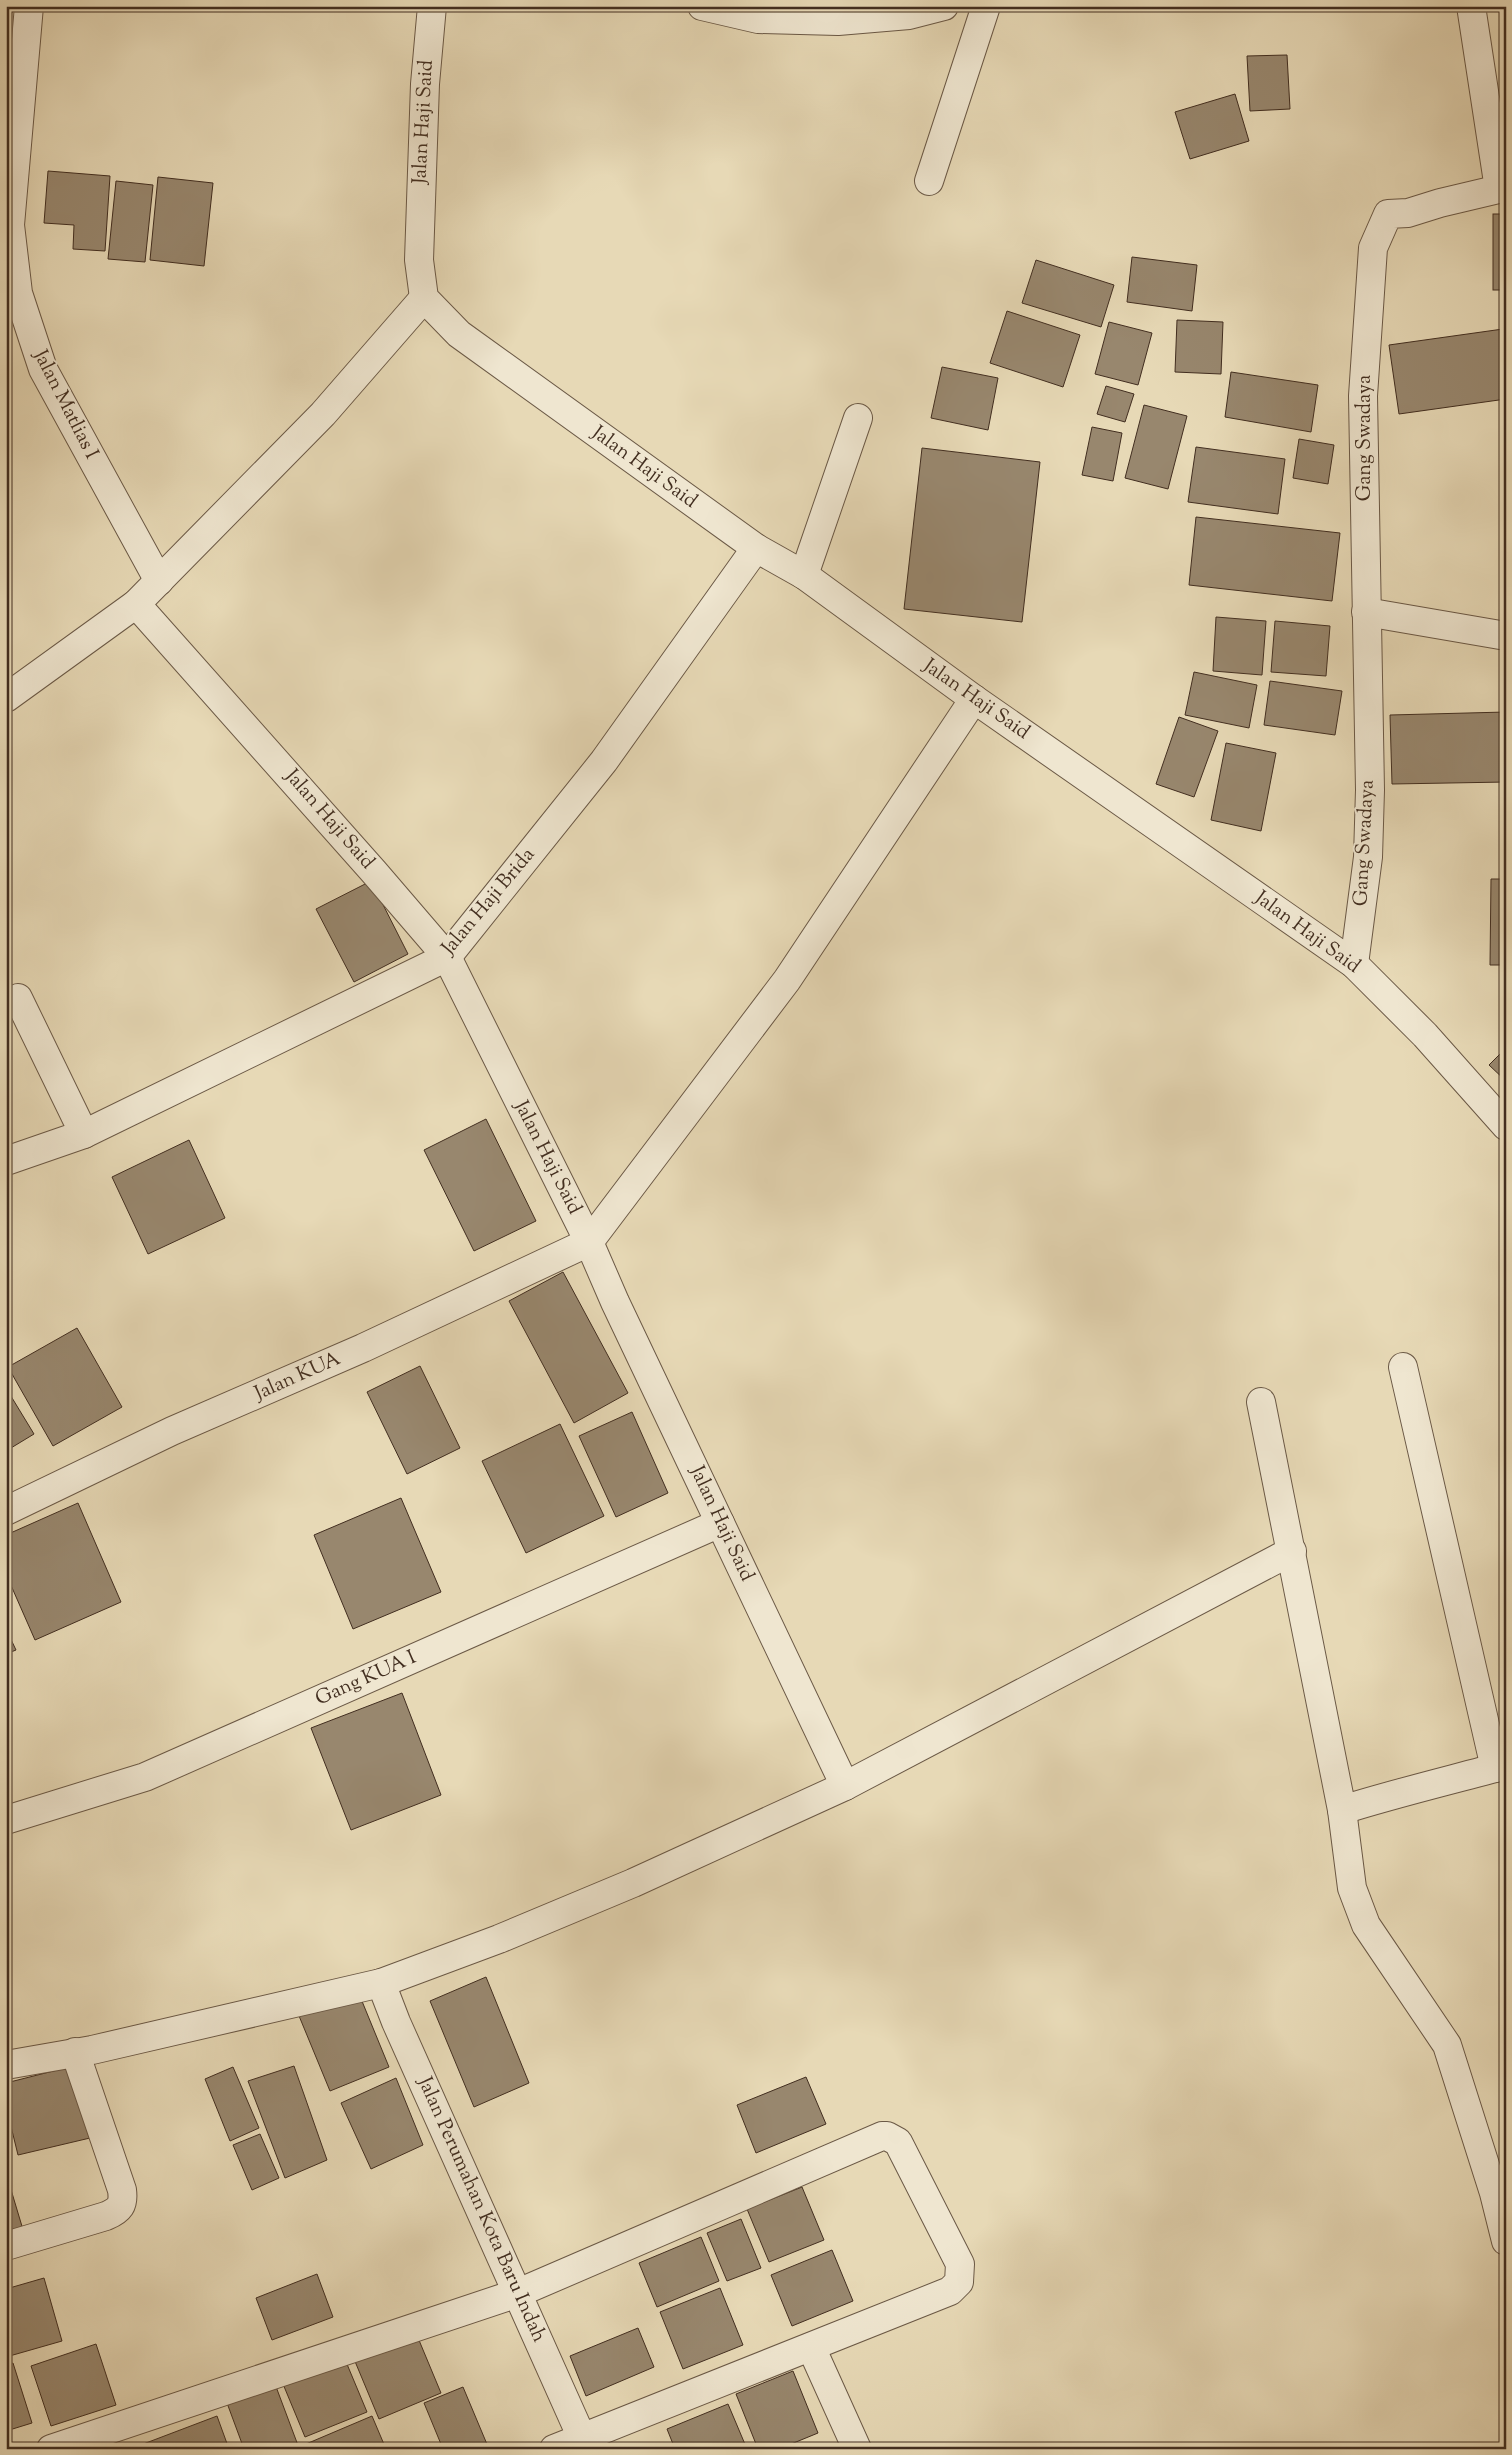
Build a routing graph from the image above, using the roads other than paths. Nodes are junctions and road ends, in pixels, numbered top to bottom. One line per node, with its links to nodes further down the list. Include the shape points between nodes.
1 (29, 6): 12 (street, Jalan Matlias I, via 10,225 18,294 44,369)
2 (432, 6): 8 (street, Jalan Haji Said, via 425,84 419,250)
3 (702, 6): 4 (street, via 758,20 838,21 909,15)
4 (944, 6)
5 (986, 6): 7 (street)
6 (1471, 6): 14 (street, Gang Swadaya, via 1499,189 1408,213 1388,214 1373,248 1363,396)
7 (929, 181)
8 (424, 298): 10 (street, Jalan Haji Said, via 459,334); 12 (street, via 323,414)
9 (858, 418): 11 (street)
10 (756, 548): 11 (street, Jalan Haji Said); 18 (street, Jalan Haji Brida, via 604,761)
11 (804, 575): 17 (street, Jalan Haji Said)
12 (160, 581): 13 (street)
13 (136, 604): 16 (street); 18 (street, Jalan Haji Said)
14 (1366, 612): 15 (street); 19 (street, Gang Swadaya, via 1370,790 1368,857)
15 (1506, 636)
16 (6, 698)
17 (974, 699): 19 (street, Jalan Haji Said); 24 (street, via 787,980)
18 (447, 957): 22 (street, Jalan Haji Brida); 24 (street, Jalan Haji Said)
19 (1354, 964): 21 (street, Jalan Haji Said, via 1425,1035)
20 (18, 998): 22 (street)
21 (1506, 1126)
22 (84, 1134): 23 (street, Jalan Haji Brida)
23 (6, 1162)
24 (589, 1242): 27 (street, Jalan KUA); 28 (street, Jalan Haji Said)
25 (1404, 1367): 30 (street)
26 (1261, 1402): 29 (street)
27 (6, 1510)
28 (720, 1523): 31 (street, Jalan Haji Said); 33 (street, Gang KUA I, via 145,1777)
29 (1292, 1551): 31 (street); 32 (street)
30 (1500, 1766): 32 (street)
31 (845, 1786): 34 (street, via 633,1883)
32 (1342, 1810): 37 (street, via 1352,1888 1366,1925 1447,2045 1494,2193)
33 (6, 1820)
34 (381, 1983): 35 (street); 39 (street, Jalan Perumahan Kota Baru Indah)
35 (75, 2052): 36 (street); 38 (street, via 122,2190 123,2203 120,2209 106,2216)
36 (6, 2065)
37 (1506, 2242)
38 (6, 2246)
39 (518, 2293): 40 (street, via 887,2136 898,2142 960,2264 959,2282 950,2291); 41 (street, Jalan Perumahan Kota Baru Indah); 42 (street)
40 (811, 2347): 41 (street); 44 (street)
41 (582, 2438): 43 (street)
42 (51, 2449)
43 (554, 2449)
44 (857, 2449)

